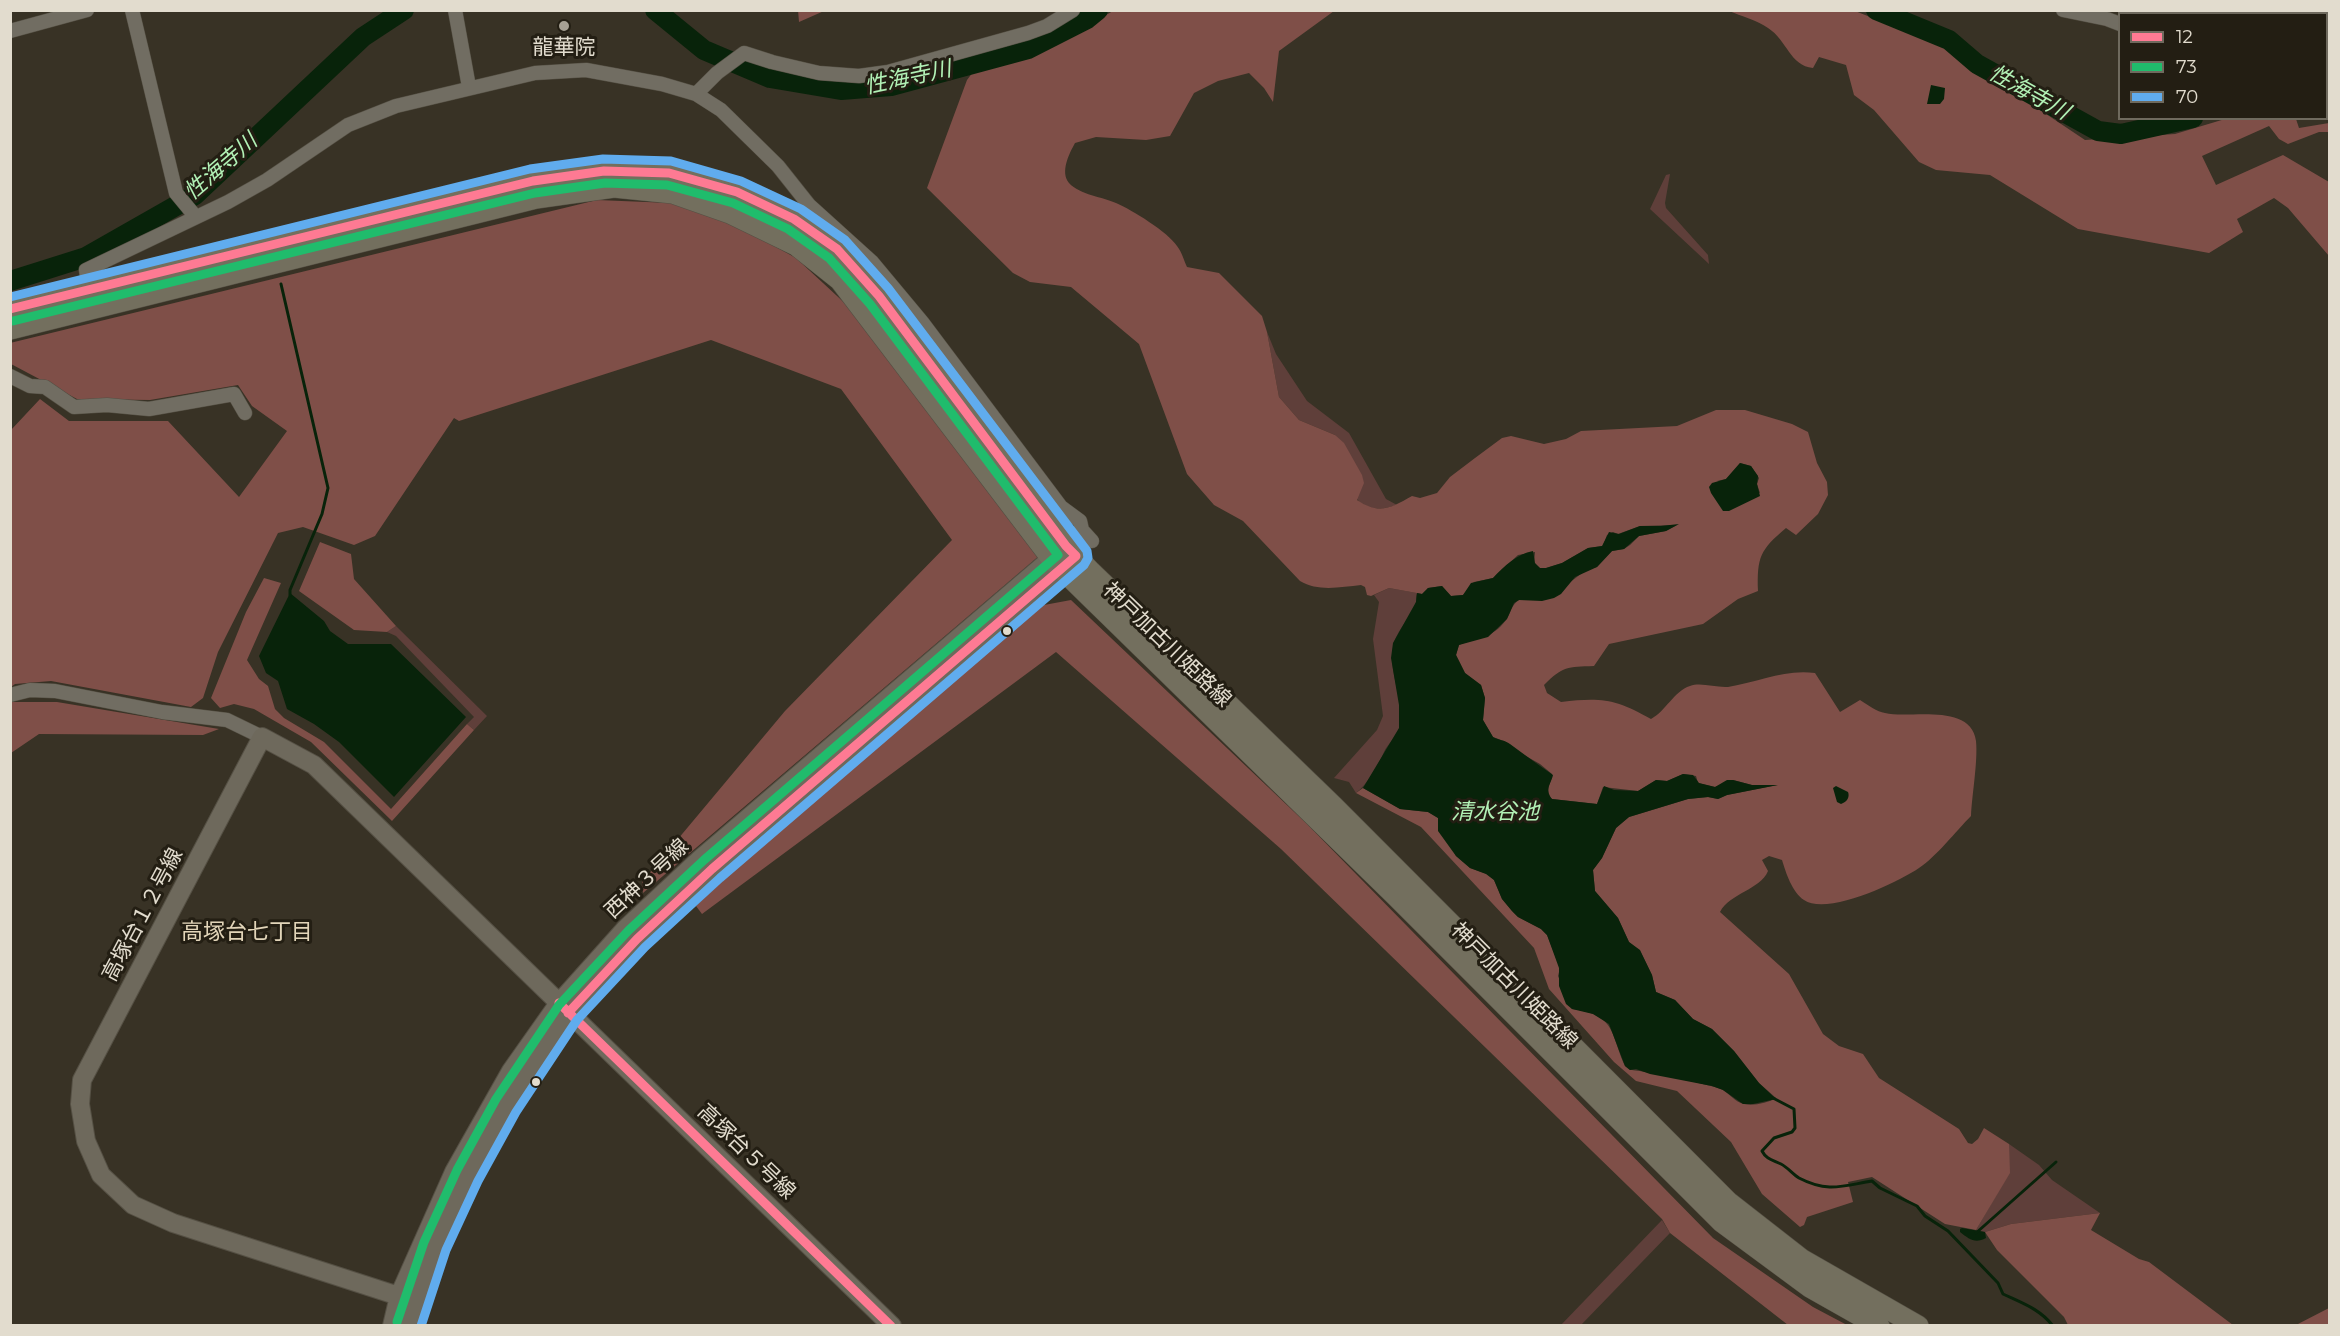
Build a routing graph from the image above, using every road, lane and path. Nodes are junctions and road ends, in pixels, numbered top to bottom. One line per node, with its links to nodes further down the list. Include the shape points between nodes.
1 (87, 10): 7 (street)
2 (132, 10): 10 (street, via 176,193)
3 (455, 10): 8 (street)
4 (1072, 10): 9 (street, via 1028,33 888,72 859,76 819,73 744,52)
5 (2063, 10): 6 (street)
6 (2118, 23)
7 (10, 31)
8 (469, 87): 9 (street, via 536,73 586,70); 10 (street, via 396,106 348,124 267,180 228,201)
9 (696, 94): 16 (street, via 721,110 754,141 809,205 872,262 1061,507 1080,521)
10 (192, 213): 11 (street, via 86,270)
11 (89, 289): 12 (main road, 神戸加古川姫路線); 18 (main road, 神戸加古川姫路線, via 533,181 604,171 669,173 737,192 794,219 837,249 879,296)
12 (10, 309)
13 (10, 329): 18 (main road, 神戸加古川姫路線, via 536,198 614,187 673,193 730,213 796,245 840,280)
14 (10, 376): 15 (street, via 30,386 45,387 74,407 149,409 234,394)
15 (245, 413)
16 (1082, 530): 17 (street); 18 (street)
17 (1092, 542)
18 (1064, 557): 21 (street, 西神３号線, via 701,858 626,928); 26 (main road, 神戸加古川姫路線, via 1722,1222 1810,1287); 27 (main road, 神戸加古川姫路線, via 1334,806 1728,1202 1801,1259)
19 (10, 695): 20 (street, via 30,690 55,691 227,720)
20 (262, 736): 21 (street, via 314,765); 22 (street, 高塚台１２号線, via 82,1080 80,1104 86,1141 101,1175 133,1205 173,1223)
21 (563, 1008): 22 (street, 西神３号線, via 466,1176); 25 (street, 高塚台５号線)
22 (407, 1299): 23 (street, 西神３号線); 24 (street, 西神３号線)
23 (392, 1326)
24 (408, 1326)
25 (892, 1326)
26 (1879, 1326)
27 (1918, 1326)

